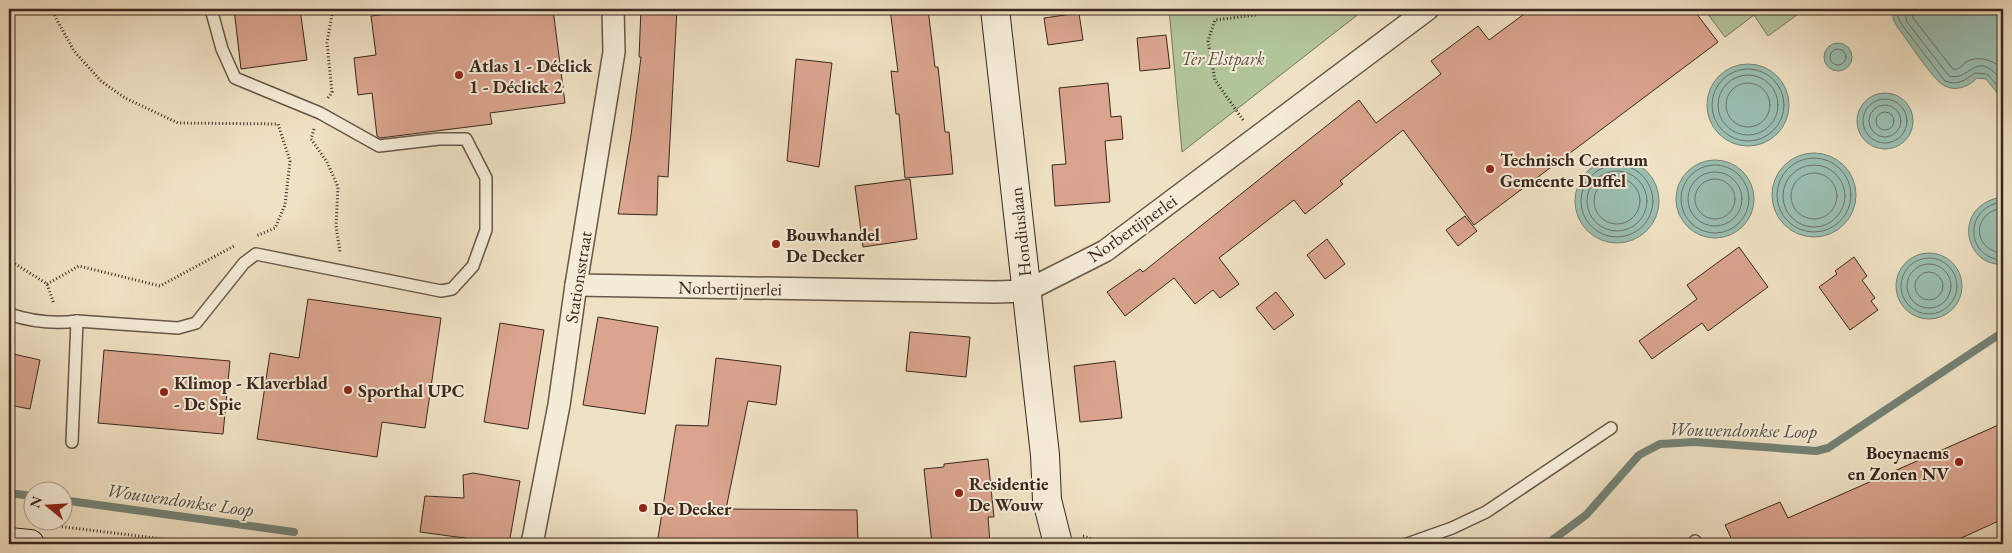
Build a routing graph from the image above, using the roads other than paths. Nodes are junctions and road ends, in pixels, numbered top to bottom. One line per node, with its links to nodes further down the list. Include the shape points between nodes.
1 (211, 9): 8 (lane, via 222,49 235,78 320,113 379,146 466,139 486,178 486,230 473,266 452,289 441,291 256,254 244,262 196,323 178,328)
2 (613, 9): 5 (street, Stationsstraat, via 614,52)
3 (995, 9): 6 (street, Hondiuslaan)
4 (1426, 10): 6 (street, Norbertijnerlei, via 1105,251)
5 (576, 286): 6 (street, Norbertijnerlei); 14 (street, Stationsstraat, via 559,405)
6 (1026, 291): 11 (street, Hondiuslaan)
7 (9, 314): 8 (lane, via 61,323)
8 (77, 321): 10 (lane)
9 (1611, 428): 17 (lane, via 1486,512)
10 (72, 442)
11 (1045, 455): 15 (street, Hondiuslaan, via 1047,500); 16 (street, Hondiuslaan)
12 (38, 535): 13 (street)
13 (9, 542)
14 (532, 544)
15 (1058, 544)
16 (1077, 544)
17 (1407, 544)

